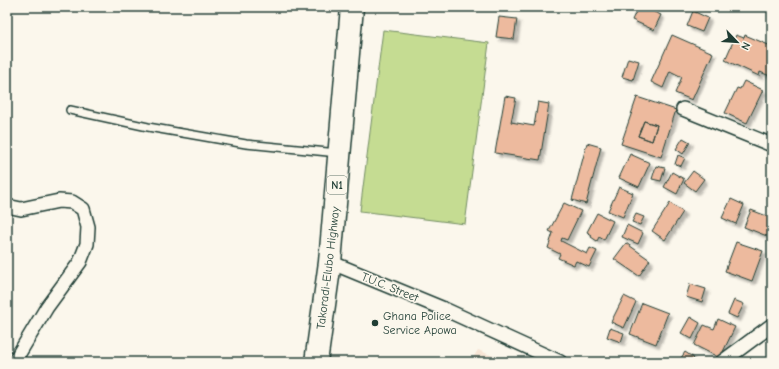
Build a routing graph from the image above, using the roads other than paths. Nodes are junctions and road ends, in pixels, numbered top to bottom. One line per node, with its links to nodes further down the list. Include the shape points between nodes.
1 (352, 7): 5 (highway, Takoradi-Elubo Highway / N1)
2 (683, 109): 4 (street)
3 (70, 110): 5 (lane, via 239,143)
4 (772, 145)
5 (340, 154): 7 (highway, Takoradi-Elubo Highway / N1)
6 (7, 206): 10 (street, via 21,209 59,201 72,202 83,209 88,227 87,244 80,262 47,307)
7 (330, 262): 11 (highway, Takoradi-Elubo Highway / N1); 12 (street, T.U.C. Street, via 444,309)
8 (772, 325): 9 (street)
9 (725, 361)
10 (14, 362)
11 (316, 362)
12 (560, 362)

